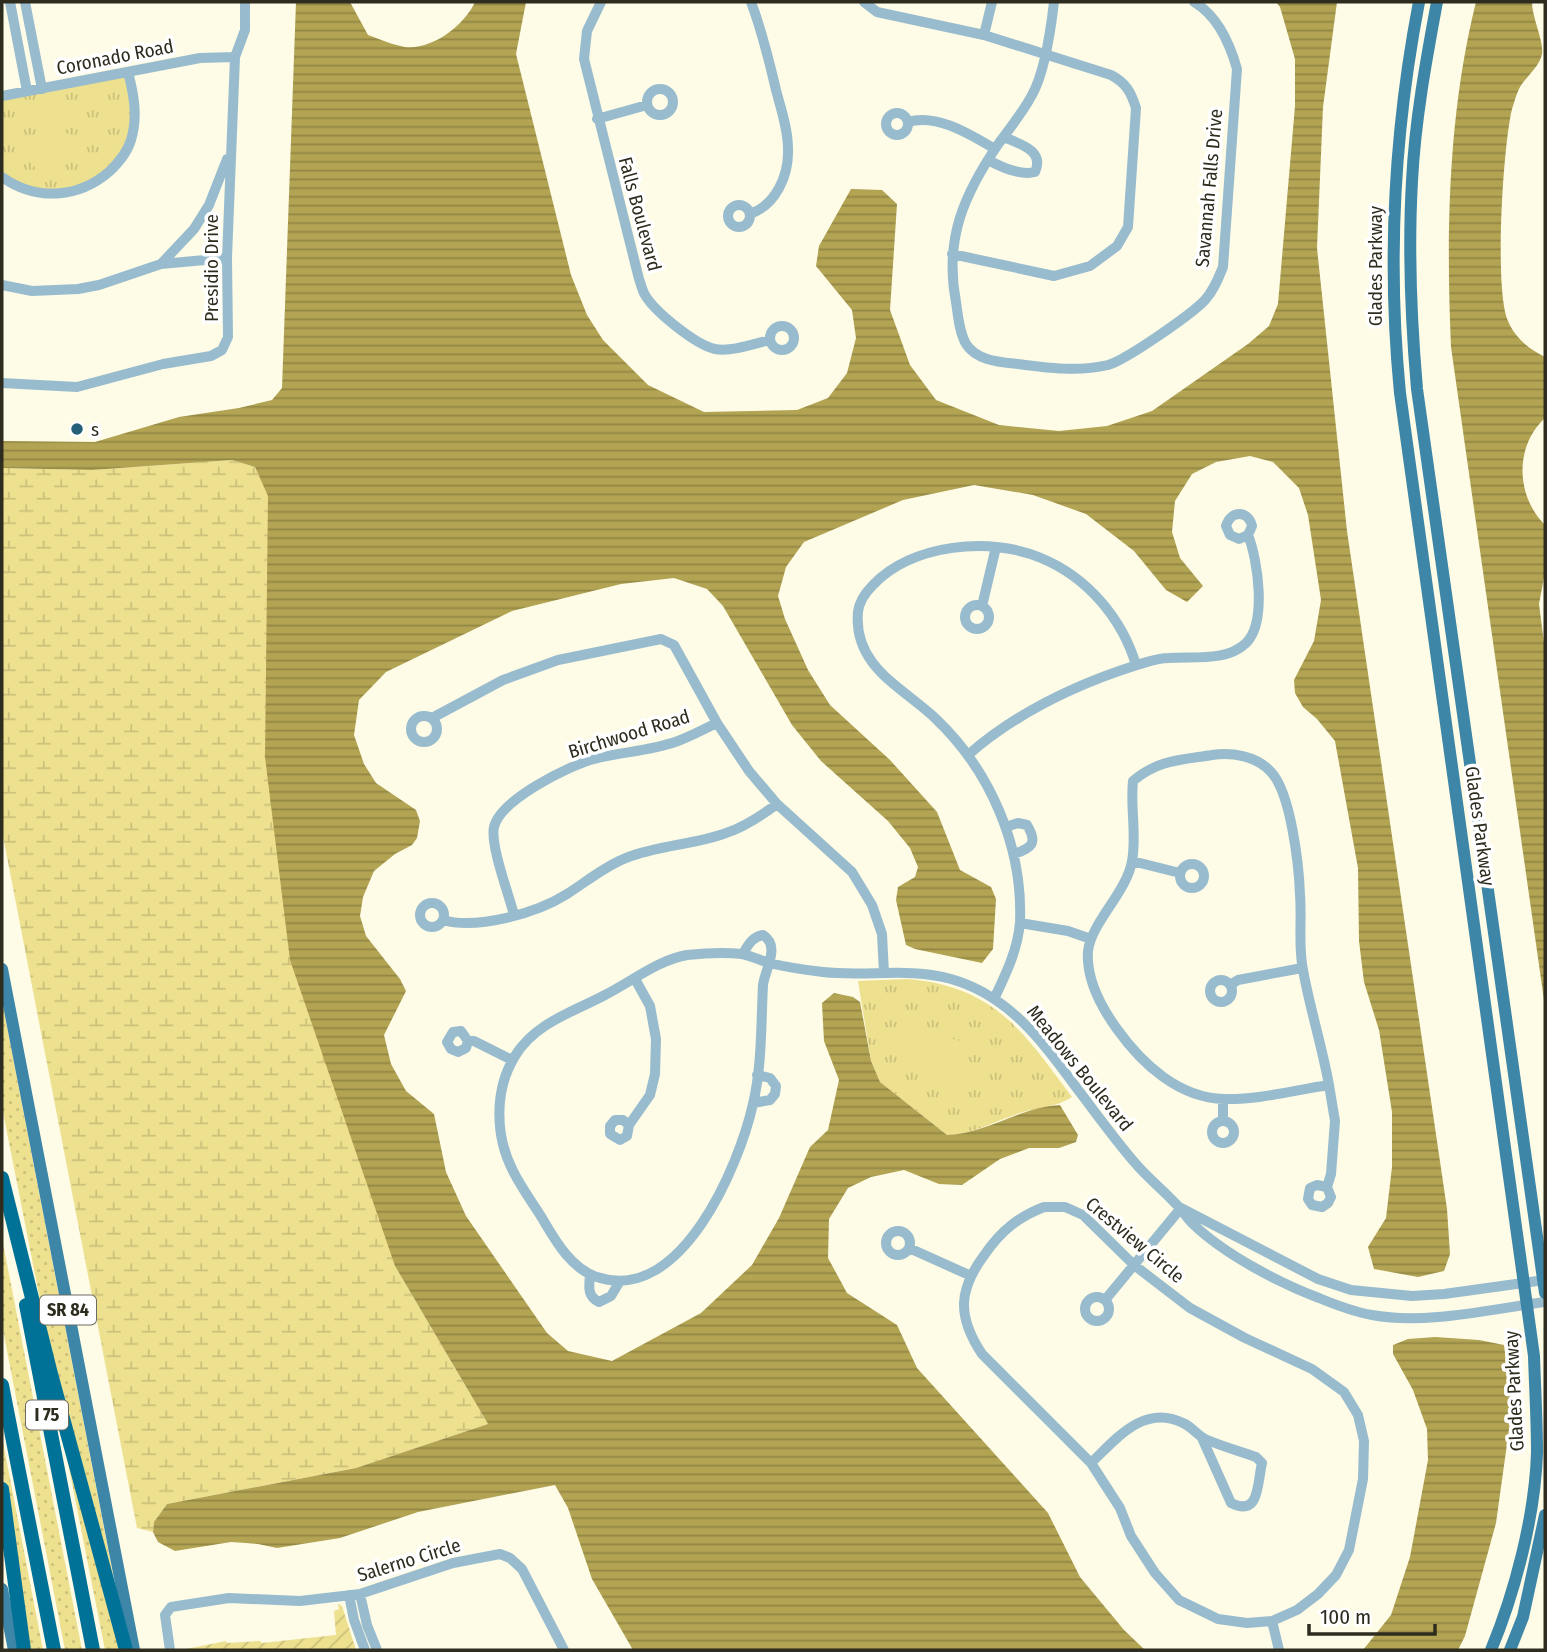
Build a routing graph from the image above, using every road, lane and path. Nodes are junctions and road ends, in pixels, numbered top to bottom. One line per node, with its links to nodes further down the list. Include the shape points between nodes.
1 (10, 2): 17 (street)
2 (25, 2): 16 (street)
3 (245, 2): 14 (street, Presidio Drive, via 245,30)
4 (601, 2): 20 (street, Falls Boulevard, via 587,31 584,59)
5 (751, 2): 29 (street, via 789,149 782,183 771,201)
6 (864, 2): 12 (street, via 877,12)
7 (992, 2): 12 (street)
8 (1054, 2): 13 (street, Savannah Falls Drive)
9 (1194, 2): 30 (street, Savannah Falls Drive, via 1218,26 1237,69 1223,267 1204,301 1109,365 1055,369 998,362 985,359 965,343)
10 (1419, 2): 76 (main road, Glades Parkway, via 1395,179 1394,329)
11 (1437, 2): 77 (main road, Glades Parkway, via 1412,178 1411,328)
12 (984, 35): 13 (street)
13 (1045, 55): 22 (street, Savannah Falls Drive, via 1034,93); 30 (street, via 1111,75 1132,94 1136,108 1128,227 1117,246 1090,266 1054,276)
14 (235, 57): 15 (street, Coronado Road, via 200,58); 24 (street, Presidio Drive)
15 (128, 72): 16 (street, Coronado Road); 26 (street, via 136,115 131,141 123,158 94,184 38,194)
16 (42, 89): 17 (street, Coronado Road)
17 (27, 92): 18 (street, Coronado Road)
18 (2, 96)
19 (647, 105): 20 (street)
20 (597, 119): 34 (street, Falls Boulevard, via 645,296 698,343 716,349)
21 (908, 122): 23 (street, via 941,123)
22 (1004, 137): 23 (street, Savannah Falls Drive); 25 (street, via 1033,151 1038,158 1035,172 1027,174)
23 (995, 149): 25 (street, Savannah Falls Drive)
24 (230, 156): 27 (street, Presidio Drive); 28 (street)
25 (988, 160): 30 (street, Savannah Falls Drive, via 966,196)
26 (2, 177)
27 (228, 201): 28 (street); 31 (street, Presidio Drive)
28 (209, 205): 32 (street, via 194,229)
29 (750, 214)
30 (952, 254)
31 (227, 258): 32 (street); 35 (street, Presidio Drive, via 228,337 222,350 77,387)
32 (161, 264): 33 (street, via 78,289)
33 (2, 285)
34 (770, 340)
35 (2, 383)
36 (1248, 535): 39 (street, via 1260,610 1247,642 1234,651 1211,656)
37 (996, 547): 38 (street); 39 (street, via 1039,557 1088,588 1122,630); 42 (street, via 962,546 901,563 868,590 858,611 859,638 878,671 935,718)
38 (982, 606)
39 (1136, 665): 42 (street, via 1047,703 990,736)
40 (432, 718): 41 (street, via 503,680 558,660 661,639 674,645)
41 (717, 723): 43 (street); 48 (street, Birchwood Road, via 676,742 590,760 511,803 497,817 493,829)
42 (968, 755): 44 (street)
43 (777, 804): 48 (street, via 750,824 724,834 628,857 564,896); 56 (street, via 852,872 872,905 882,934)
44 (1006, 827): 45 (street); 45 (street, via 1027,825 1033,835 1027,850)
45 (1014, 854): 50 (street)
46 (1132, 861): 47 (street); 51 (street); 54 (street, via 1133,781 1148,768 1170,761 1217,754 1251,757 1272,772 1285,801 1300,894)
47 (1180, 873)
48 (514, 915): 49 (street, via 477,923)
49 (443, 920)
50 (1020, 923): 51 (street); 59 (street, via 1009,968)
51 (1091, 939): 64 (street, via 1088,965 1098,997 1124,1039 1143,1062 1167,1080 1193,1093)
52 (743, 954): 53 (street, Meadows Boulevard); 53 (street, via 752,939 763,935 772,947); 57 (street, Meadows Boulevard, via 682,956)
53 (769, 963): 56 (street, Meadows Boulevard, via 820,972); 62 (street, via 764,972)
54 (1302, 968): 58 (street); 63 (street)
55 (2, 969): 98 (main road, SR 84)
56 (884, 973): 59 (street, Meadows Boulevard, via 930,974)
57 (635, 979): 61 (street, Meadows Boulevard, via 555,1019); 67 (street, via 650,1006 656,1039 655,1074 650,1095)
58 (1230, 985)
59 (995, 998): 70 (street, Meadows Boulevard, via 1032,1030 1124,1150)
60 (468, 1041): 61 (street)
61 (512, 1060): 73 (street, Meadows Boulevard, via 501,1090 499,1114 506,1154 559,1245)
62 (757, 1075): 65 (street); 65 (street, via 770,1078 775,1094 770,1100)
63 (1329, 1085): 64 (street); 69 (street, via 1335,1121)
64 (1223, 1099): 66 (street)
65 (753, 1103): 75 (street, via 725,1187 691,1238 645,1275)
66 (1223, 1120)
67 (629, 1125)
68 (2, 1179): 96 (highway, I 75); 97 (highway)
69 (1327, 1187)
70 (1181, 1208): 72 (street); 78 (street, Meadows Boulevard, via 1318,1279); 83 (street, Meadows Boulevard, via 1213,1240 1274,1279)
71 (909, 1248): 74 (street)
72 (1134, 1265): 74 (street, Crestview Circle, via 1083,1215 1065,1207 1044,1207 1021,1216 996,1238); 80 (street); 92 (street, Crestview Circle, via 1190,1308 1312,1369 1344,1392 1358,1415 1364,1441 1363,1479 1349,1550 1336,1576 1318,1594)
73 (590, 1275): 75 (street); 75 (street, via 589,1293 599,1302 611,1296)
74 (969, 1275): 87 (street, Crestview Circle, via 963,1299 966,1323 982,1354)
75 (620, 1281)
76 (1525, 1283): 77 (street, Meadows Boulevard); 79 (street, Meadows Boulevard); 82 (main road, Glades Parkway)
77 (1544, 1284)
78 (1352, 1290): 79 (street, Meadows Boulevard); 83 (street)
79 (1394, 1296): 84 (street, via 1389,1311)
80 (1105, 1300)
81 (1545, 1302): 82 (street, Meadows Boulevard)
82 (1528, 1304): 84 (street, Meadows Boulevard); 104 (main road, Glades Parkway, via 1534,1356 1534,1488 1507,1611)
83 (1347, 1309): 84 (street, Meadows Boulevard)
84 (1394, 1317)
85 (2, 1385): 95 (highway, I 75)
86 (1202, 1438): 86 (street, via 1262,1463 1254,1501 1248,1507 1231,1503); 87 (street, via 1185,1423 1163,1416 1140,1420)
87 (1091, 1463): 92 (street, Crestview Circle, via 1120,1508 1131,1536 1179,1600 1218,1619)
88 (2, 1489): 94 (highway)
89 (1545, 1515): 105 (main road)
90 (2, 1589): 93 (main road)
91 (354, 1595): 99 (street, Salerno Circle, via 300,1601 229,1598 171,1607 165,1615); 100 (street, via 354,1620); 101 (street); 102 (street, Salerno Circle, via 453,1563 506,1556 522,1569)
92 (1272, 1621): 103 (street)
93 (14, 1650)
94 (24, 1650)
95 (54, 1650)
96 (93, 1650)
97 (126, 1650)
98 (134, 1650)
99 (170, 1650)
100 (365, 1650)
101 (377, 1650)
102 (564, 1650)
103 (1279, 1650)
104 (1491, 1650)
105 (1510, 1650)

